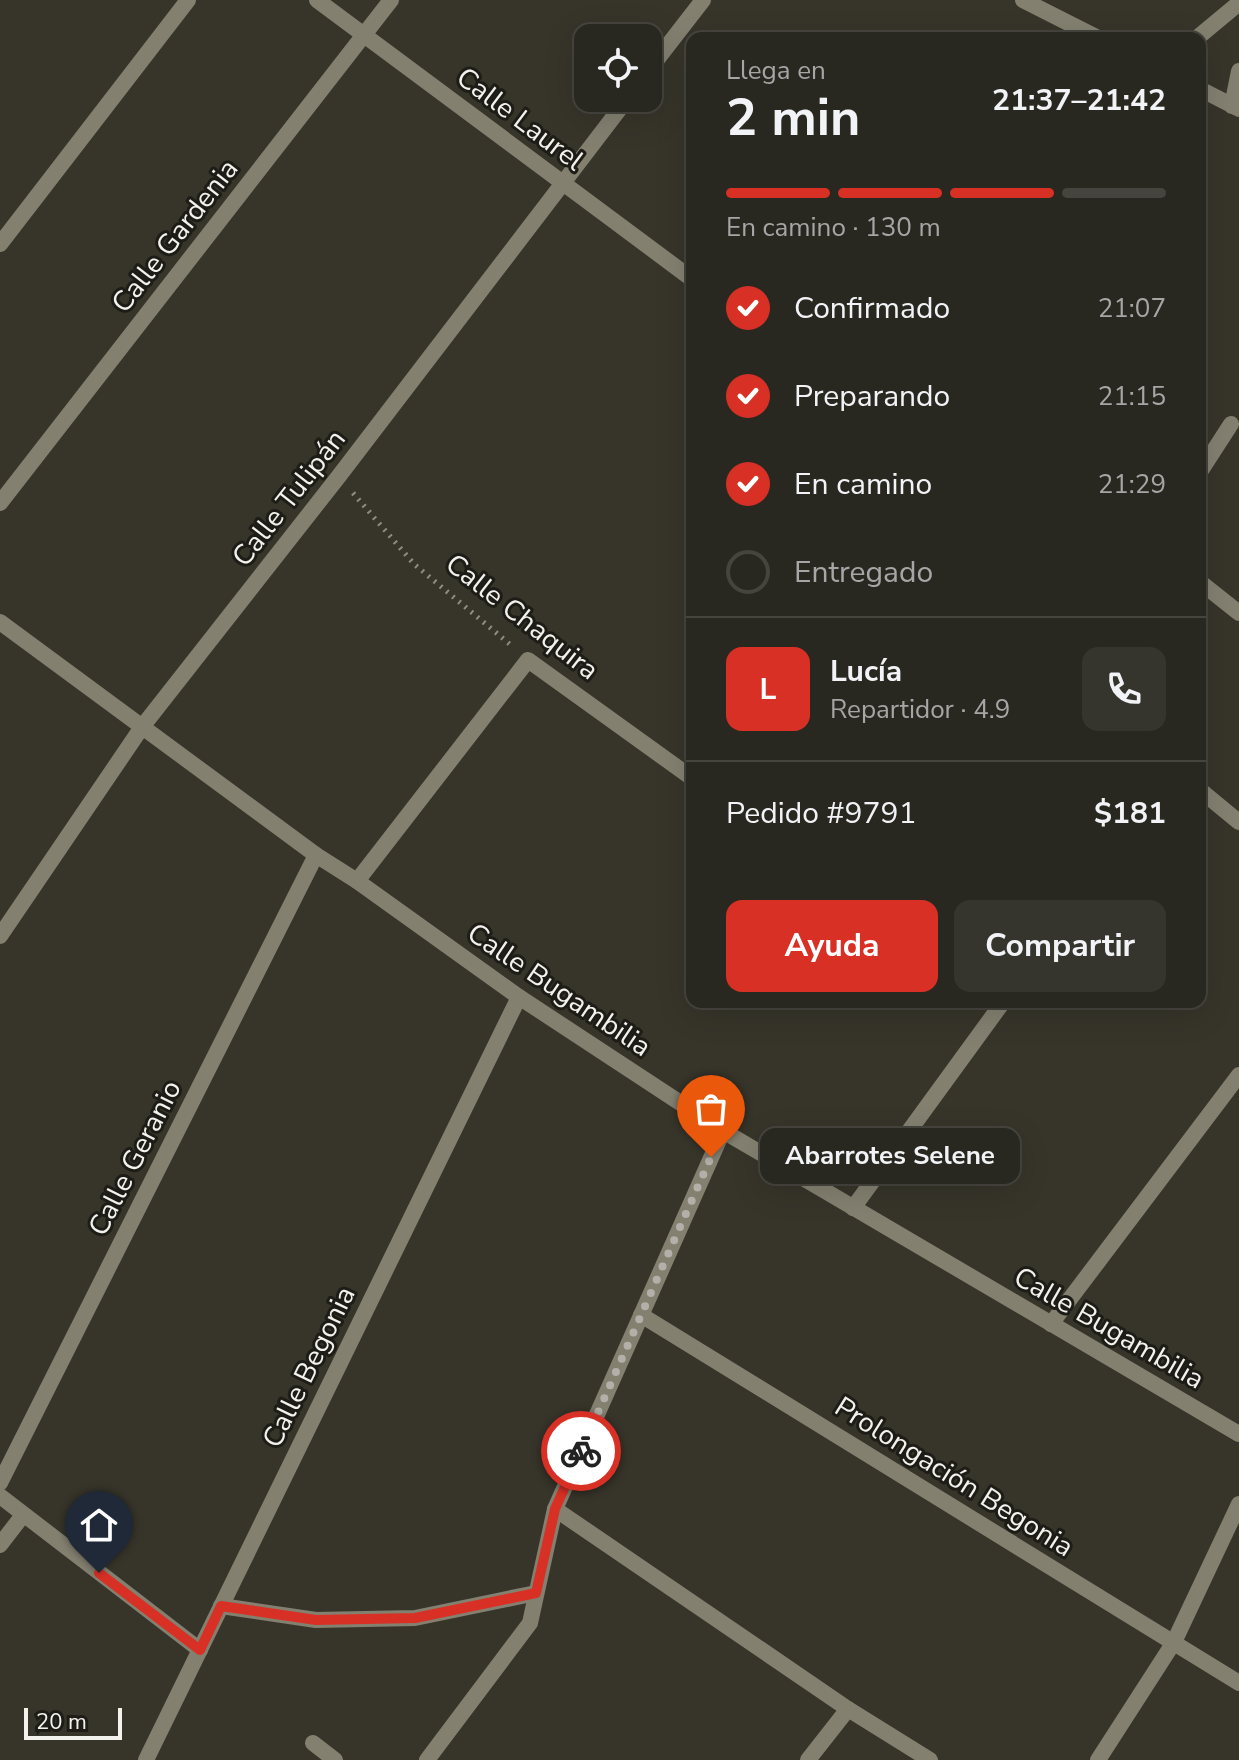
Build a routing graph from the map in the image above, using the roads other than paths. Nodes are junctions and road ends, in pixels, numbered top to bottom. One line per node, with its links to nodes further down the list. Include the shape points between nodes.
1 (188, 0): 16 (street)
2 (317, 0): 9 (street, Calle Laurel)
3 (391, 0): 9 (street, Calle Gardenia)
4 (703, 0): 10 (street)
5 (1023, 0): 7 (street)
6 (1239, 3): 8 (street)
7 (1086, 32)
8 (1204, 32)
9 (364, 35): 15 (street, Calle Laurel); 20 (street, Calle Gardenia)
10 (662, 53)
11 (1239, 71): 13 (street)
12 (1206, 92): 13 (street)
13 (1235, 107)
14 (617, 112): 15 (street, Calle Tulipán)
15 (563, 183): 17 (street, Calle Laurel); 24 (street, Calle Tulipán)
16 (0, 244)
17 (686, 275)
18 (1231, 424): 19 (street)
19 (1206, 463)
20 (0, 503)
21 (1206, 587): 22 (street)
22 (1239, 613)
23 (0, 622): 24 (street, Calle Bugambilia)
24 (142, 727): 28 (street, Calle Bugambilia); 30 (street, Calle Tulipán)
25 (686, 774): 29 (street, Calle Chaquira, via 528,660)
26 (1206, 795): 27 (street)
27 (1239, 822)
28 (316, 855): 29 (street, Calle Bugambilia); 39 (street, Calle Geranio)
29 (357, 881): 31 (street, Calle Bugambilia)
30 (0, 936)
31 (519, 997): 34 (street, Calle Bugambilia); 46 (street, Calle Begonia)
32 (999, 1008): 35 (street)
33 (1239, 1075): 37 (street)
34 (723, 1131): 35 (street, Calle Bugambilia); 36 (street)
35 (853, 1208): 37 (street, Calle Bugambilia)
36 (641, 1315): 42 (street); 47 (street, Prolongación Begonia)
37 (1051, 1324): 38 (street, Calle Bugambilia)
38 (1239, 1434)
39 (0, 1483)
40 (0, 1496): 43 (street)
41 (1239, 1504): 47 (street)
42 (555, 1509): 45 (street); 50 (street)
43 (23, 1515): 44 (street); 48 (street)
44 (0, 1545)
45 (536, 1593): 46 (street, via 415,1618 316,1620); 54 (street, via 530,1623)
46 (221, 1606): 48 (street, Calle Begonia)
47 (1174, 1642): 49 (street, Prolongación Begonia); 57 (street)
48 (200, 1650): 52 (street, Calle Begonia)
49 (1239, 1683)
50 (848, 1709): 55 (street); 56 (street)
51 (313, 1743): 53 (street)
52 (146, 1760)
53 (335, 1760)
54 (427, 1760)
55 (808, 1760)
56 (930, 1760)
57 (1098, 1760)

